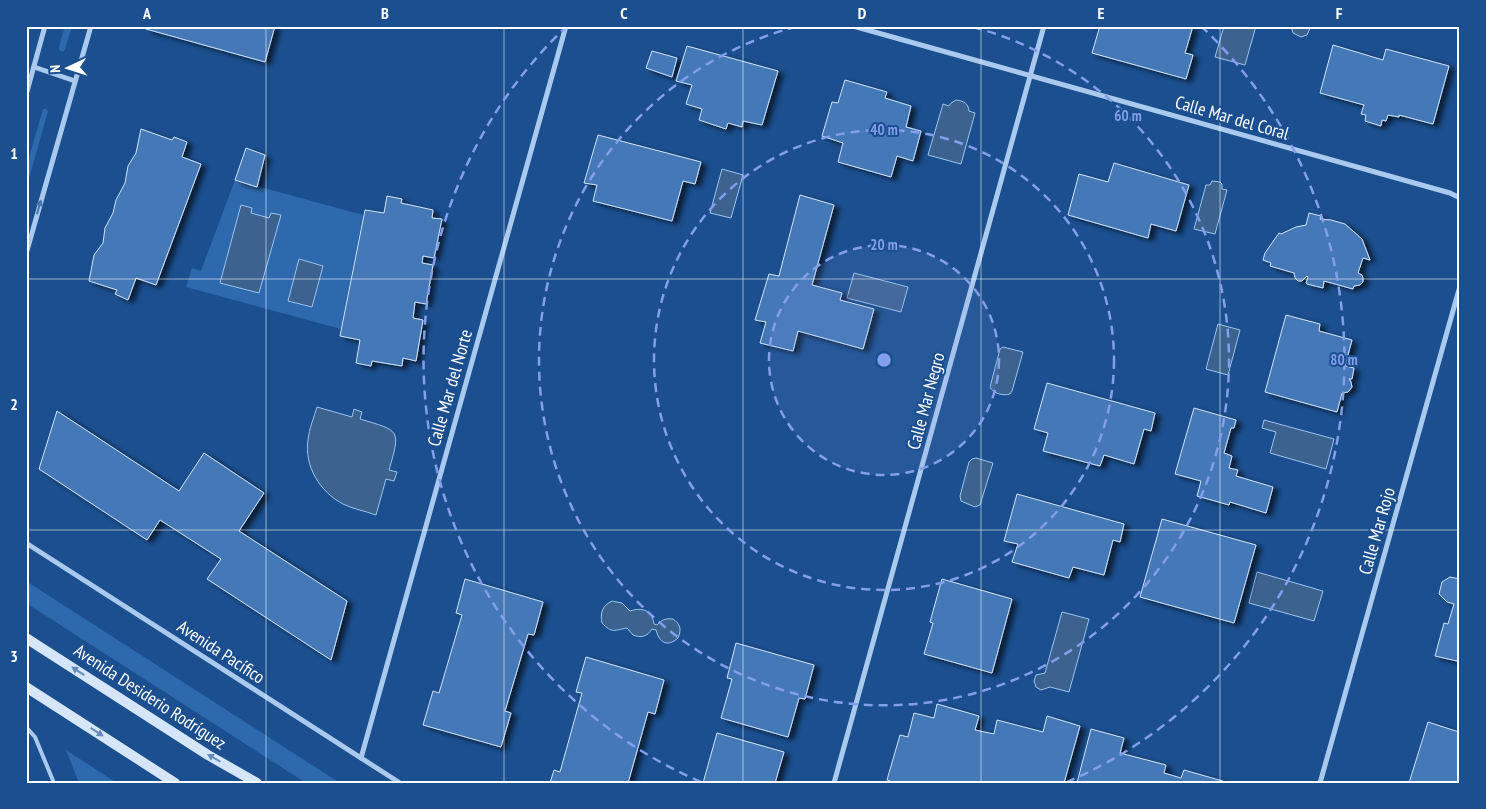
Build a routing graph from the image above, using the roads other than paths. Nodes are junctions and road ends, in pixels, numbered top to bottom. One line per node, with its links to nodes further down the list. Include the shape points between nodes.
1 (45, 26): 6 (street)
2 (90, 26): 8 (street)
3 (566, 26): 17 (street, Calle Mar del Norte)
4 (853, 26): 7 (street, Calle Mar del Coral)
5 (1044, 26): 7 (street, Calle Mar Negro)
6 (34, 67): 8 (street); 9 (street)
7 (1030, 76): 10 (street, Calle Mar del Coral); 22 (street, Calle Mar Negro)
8 (75, 81): 11 (street, one-way to 8)
9 (26, 95)
10 (1460, 198)
11 (26, 254)
12 (1460, 286): 23 (street, Calle Mar Rojo)
13 (26, 543): 17 (street, Avenida Pacífico)
14 (26, 638): 20 (street, Avenida Desiderio Rodríguez, one-way to 14)
15 (26, 687): 19 (street, one-way to 19)
16 (26, 727): 18 (lane, via 35,737)
17 (361, 758): 21 (street, Avenida Pacífico)
18 (54, 783)
19 (175, 783)
20 (257, 783)
21 (400, 783)
22 (834, 783)
23 (1320, 783)

